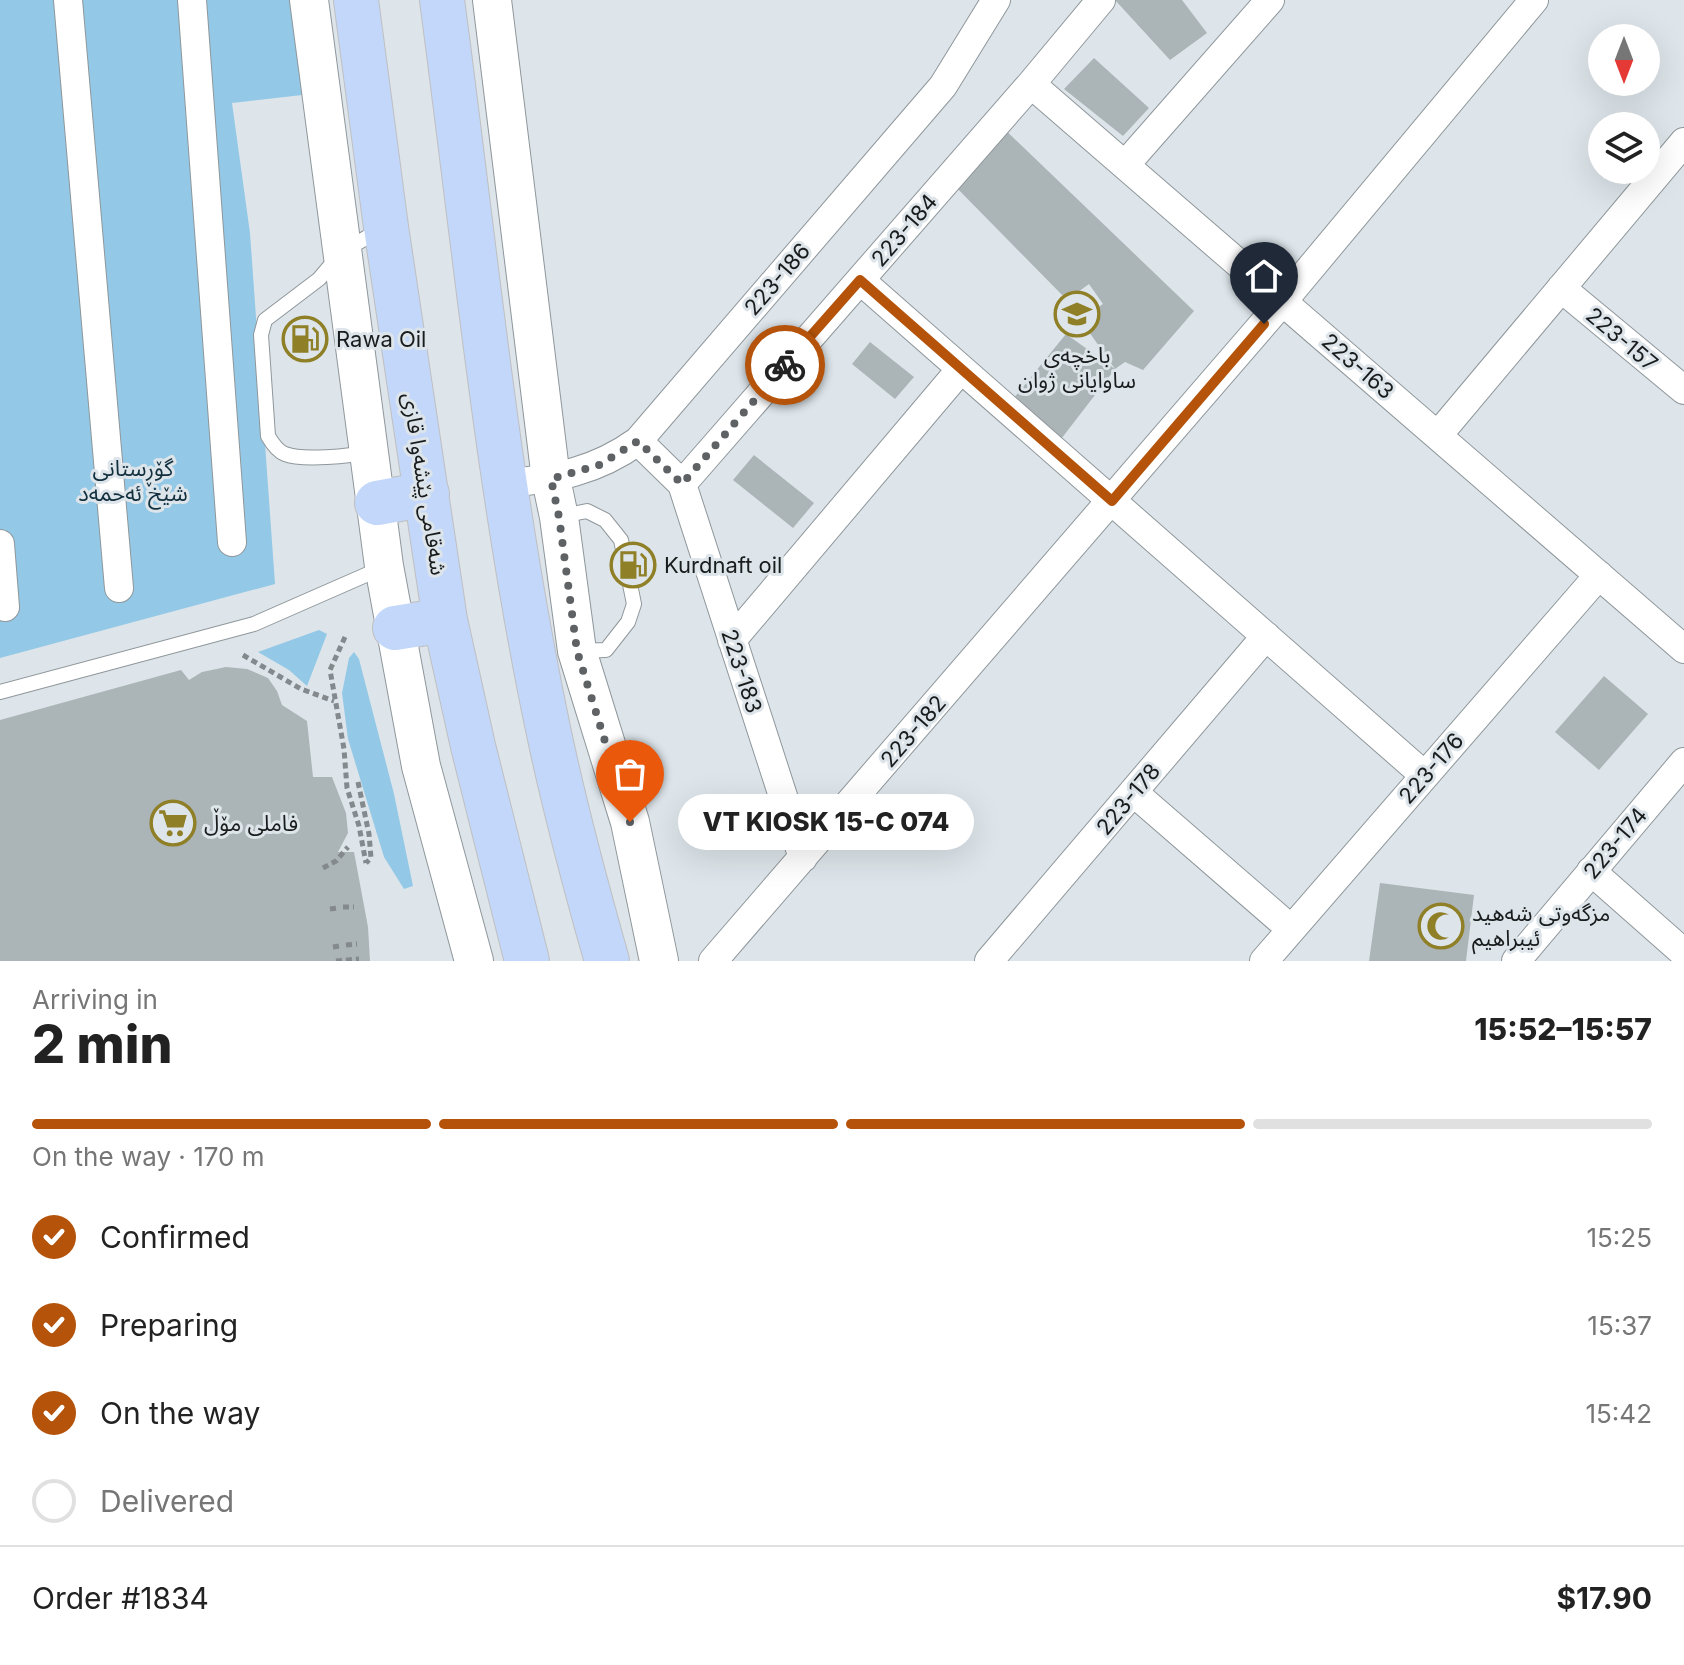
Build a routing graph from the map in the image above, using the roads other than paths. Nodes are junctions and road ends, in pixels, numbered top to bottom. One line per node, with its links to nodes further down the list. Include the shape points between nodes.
1 (68, 0): 37 (street)
2 (192, 0): 33 (street)
3 (309, 0): 17 (street)
4 (356, 0): 16 (highway, شەقامی پێشەوا قازی)
5 (419, 0): 13 (highway)
6 (442, 0): 13 (highway)
7 (492, 0): 26 (street)
8 (996, 0): 24 (street, 223-186, via 943,86)
9 (1101, 0): 12 (street, 223-184)
10 (1270, 0): 15 (street)
11 (1534, 0): 20 (street, 223-182)
12 (1031, 84): 15 (street, 223-163); 18 (street, 223-184)
13 (460, 133): 27 (highway)
14 (1684, 142): 19 (street)
15 (1125, 165): 20 (street, 223-163)
16 (386, 227): 17 (lane); 29 (highway, شەقامی پێشەوا قازی)
17 (342, 252): 25 (street); 25 (lane, via 319,279 265,320 261,335 268,436 284,454)
18 (860, 280): 21 (street); 28 (street, 223-184)
19 (1561, 288): 22 (street, 223-157); 23 (street)
20 (1283, 301): 23 (street, 223-163); 30 (street, 223-182)
21 (961, 369): 30 (street); 42 (street)
22 (1684, 390)
23 (1438, 435): 36 (street, 223-163)
24 (638, 441): 26 (street, 223-186, via 599,465); 28 (street)
25 (369, 452): 31 (street)
26 (551, 479): 27 (street, 223-186); 32 (street)
27 (505, 484): 55 (highway, via 549,735)
28 (682, 484): 42 (street, 223-183)
29 (427, 494): 31 (highway); 39 (highway, شەقامی پێشەوا قازی)
30 (1112, 501): 41 (street); 49 (street, 223-182)
31 (377, 503): 35 (street)
32 (559, 517): 44 (street); 44 (lane, via 587,511 605,520 621,540 634,604 628,622 606,650)
33 (232, 542)
34 (0, 544): 38 (street)
35 (384, 566): 40 (street); 45 (lane, via 254,624)
36 (1599, 575): 43 (street, 223-163); 47 (street, 223-176)
37 (119, 588)
38 (5, 607)
39 (445, 620): 40 (highway); 54 (highway, شەقامی پێشەوا قازی)
40 (395, 628): 53 (street, via 421,766)
41 (1266, 636): 47 (street); 48 (street, 223-178)
42 (732, 640): 49 (street, 223-183)
43 (1684, 649)
44 (577, 651): 56 (street, via 630,822)
45 (0, 692)
46 (1684, 762): 50 (street, 223-174)
47 (1424, 775): 51 (street, 223-176)
48 (1133, 792): 51 (street); 58 (street, 223-178)
49 (803, 858): 57 (street, 223-182)
50 (1591, 871): 52 (street); 59 (street, 223-174)
51 (1280, 950)
52 (1684, 953)
53 (474, 961)
54 (527, 961)
55 (607, 961)
56 (659, 961)
57 (713, 961)
58 (989, 961)
59 (1516, 961)

